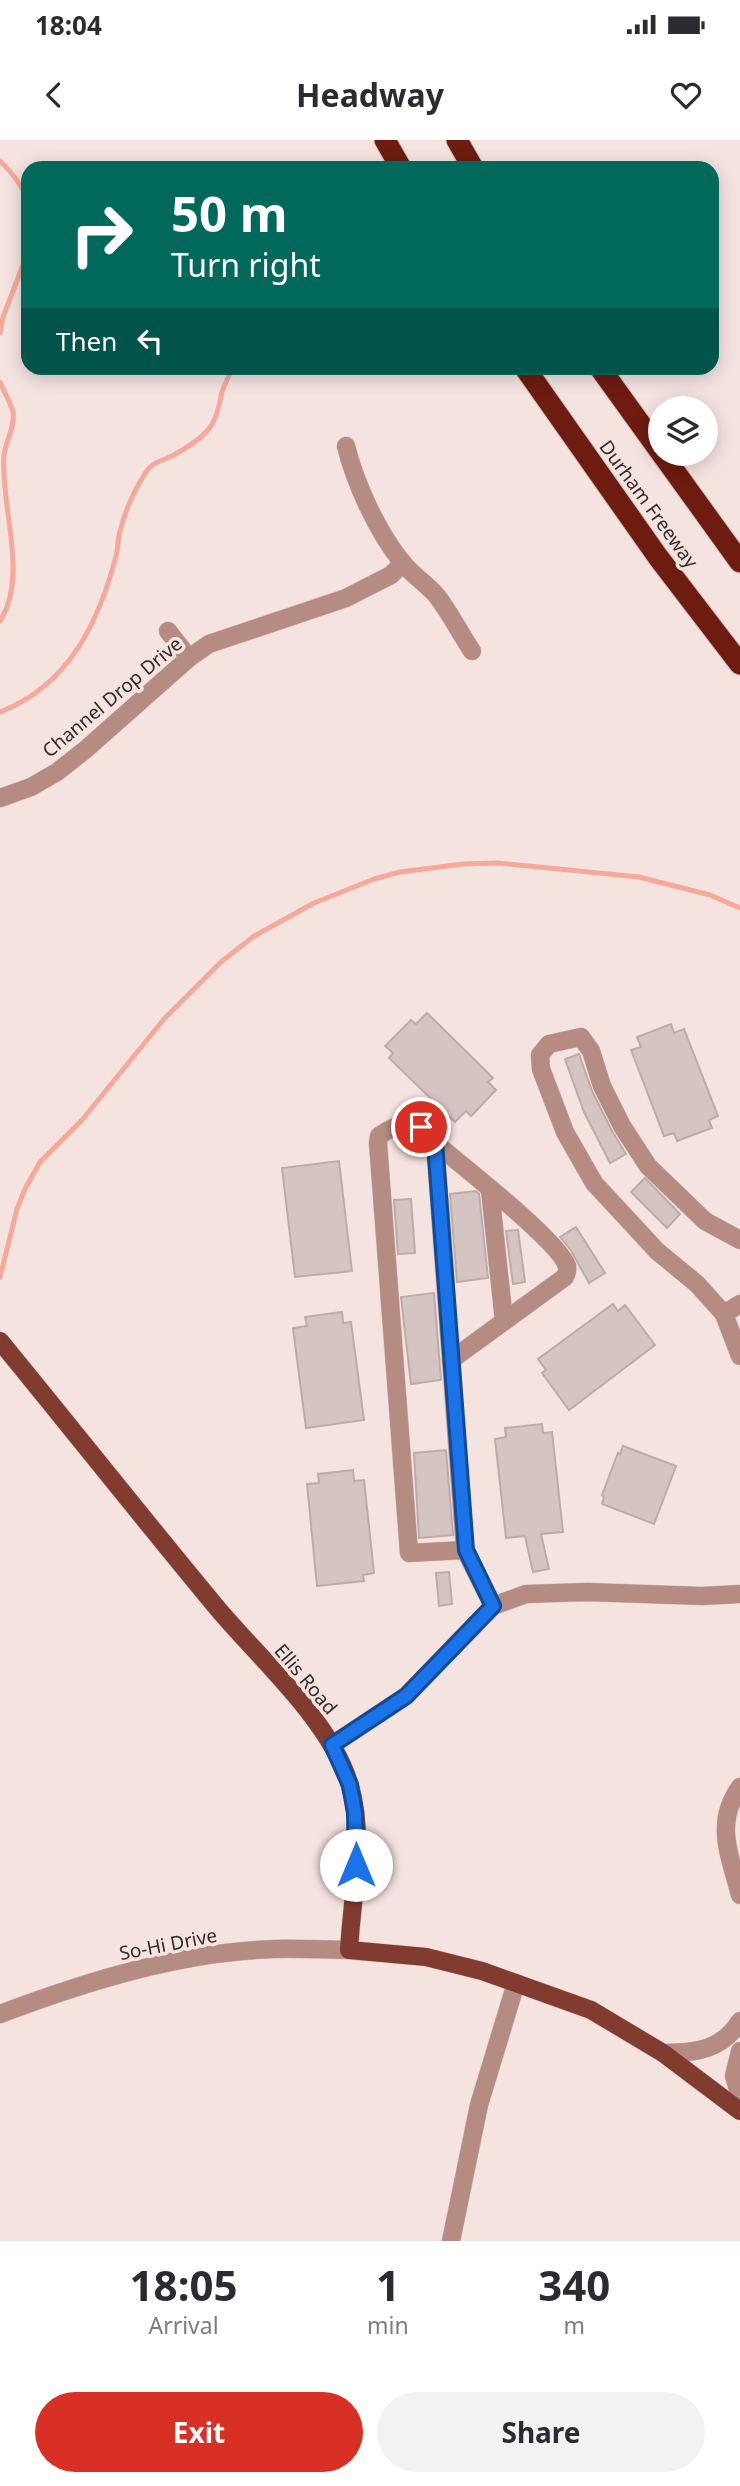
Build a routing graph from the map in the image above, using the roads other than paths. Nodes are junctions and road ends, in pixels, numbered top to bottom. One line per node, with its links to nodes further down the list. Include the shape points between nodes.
1 (385, 140): 3 (highway)
2 (457, 140): 4 (highway)
3 (397, 161)
4 (470, 161)
5 (530, 375): 13 (highway, Durham Freeway)
6 (605, 375): 8 (highway, Durham Freeway)
7 (346, 446): 9 (street, via 365,500)
8 (740, 562)
9 (403, 563): 11 (street, via 425,582); 12 (street, Channel Drop Drive, via 391,575 346,598 209,644)
10 (168, 631): 12 (street)
11 (472, 651)
12 (189, 657): 14 (street, Channel Drop Drive, via 57,772)
13 (740, 664)
14 (0, 798)
15 (435, 1143): 16 (street); 23 (street); 24 (street, via 421,1127 404,1124 391,1127 379,1136 378,1143 399,1427 409,1553)
16 (491, 1190): 20 (street); 20 (street, via 545,1238 568,1270 565,1277)
17 (740, 1240): 19 (street, via 705,1221 648,1167 622,1126 581,1037 549,1044 540,1055 541,1069 565,1132 594,1183)
18 (740, 1304): 19 (street)
19 (724, 1314): 22 (street)
20 (504, 1321): 23 (street)
21 (0, 1341): 27 (main road, Ellis Road)
22 (740, 1356)
23 (451, 1360): 24 (street)
24 (466, 1550): 26 (street)
25 (740, 1594): 26 (street, via 526,1594)
26 (493, 1606): 27 (street, via 406,1696)
27 (332, 1745): 30 (main road, Ellis Road, via 350,1785 355,1813)
28 (740, 1787): 29 (street, via 729,1803 724,1833)
29 (740, 1895)
30 (349, 1950): 31 (main road, via 426,1957); 32 (street, So-Hi Drive, via 274,1949 186,1960 105,1978)
31 (516, 1983): 35 (main road, via 591,2010); 38 (street, via 479,2105)
32 (0, 2014)
33 (740, 2021): 35 (street, via 727,2038 710,2048)
34 (740, 2051): 36 (street, via 734,2076)
35 (663, 2053): 37 (main road)
36 (740, 2096)
37 (740, 2111)
38 (451, 2241)

